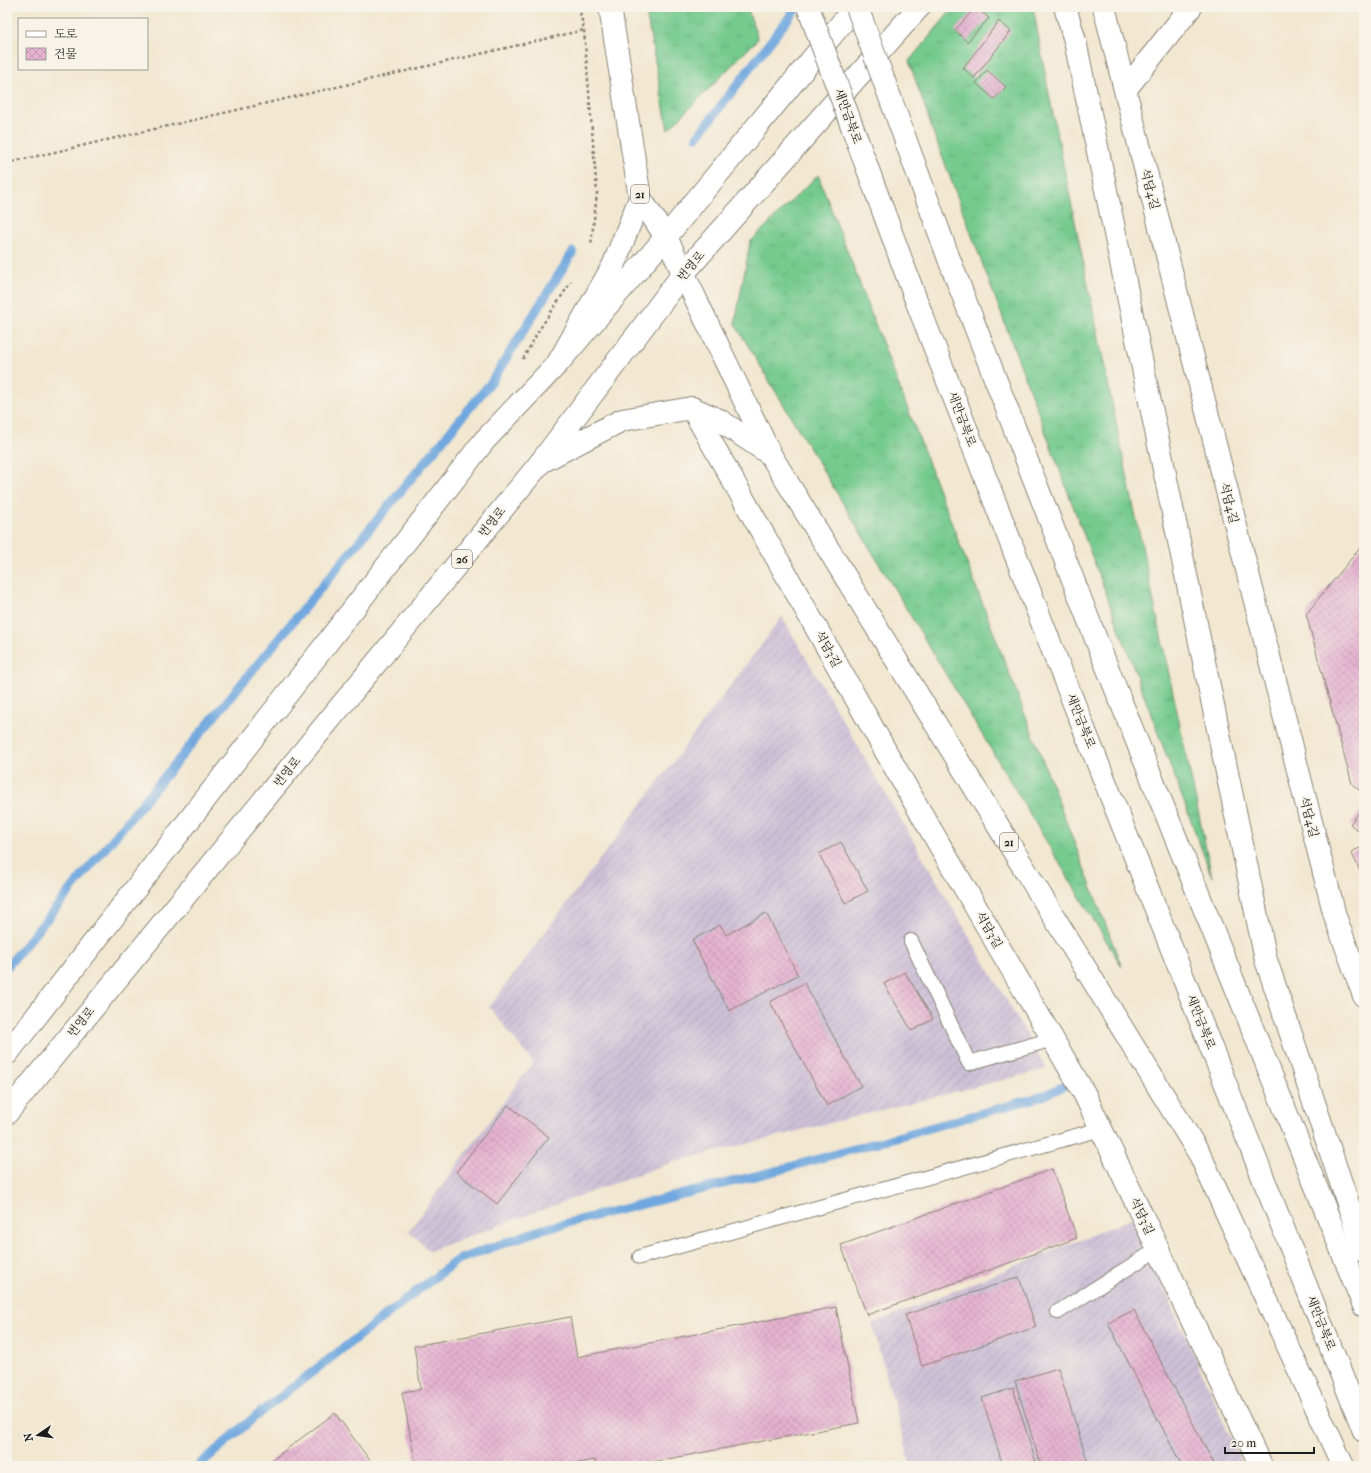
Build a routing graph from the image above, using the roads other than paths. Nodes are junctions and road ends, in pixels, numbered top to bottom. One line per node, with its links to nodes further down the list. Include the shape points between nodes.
1 (610, 7): 11 (main road, 21)
2 (808, 7): 29 (main road, 새만금북로, bridge, via 916,300)
3 (856, 7): 12 (main road); 27 (main road, bridge, via 949,259 1099,647)
4 (919, 7): 13 (main road, 번영로 / 26)
5 (1065, 7): 9 (main road)
6 (1077, 7): 9 (main road)
7 (1104, 7): 10 (main road, 석담4길)
8 (1191, 7): 10 (main road)
9 (1075, 41): 25 (main road, via 1266,960)
10 (1124, 90): 19 (main road, 석담4길, via 1334,916)
11 (640, 198): 12 (main road); 14 (main road, 21, via 613,266)
12 (666, 237): 13 (main road); 14 (main road)
13 (683, 274): 16 (main road); 17 (main road, 번영로 / 26)
14 (558, 363): 21 (main road, via 484,441)
15 (692, 408): 16 (main road, 21, via 719,420); 17 (main road, via 622,420); 20 (main road, 석담3길, via 911,796)
16 (770, 454): 31 (main road, 21, via 1200,1155)
17 (541, 462): 22 (main road, 번영로 / 26)
18 (911, 941): 20 (lane, via 969,1063)
19 (1364, 996)
20 (1052, 1039): 23 (main road, 석담3길, via 1084,1093)
21 (7, 1054)
22 (7, 1113)
23 (1102, 1130): 24 (main road, 석담3길); 26 (lane)
24 (1158, 1249): 28 (lane); 30 (main road, 석담3길)
25 (1364, 1251)
26 (640, 1258)
27 (1364, 1306)
28 (1058, 1312)
29 (1364, 1431)
30 (1261, 1466)
31 (1343, 1466)

